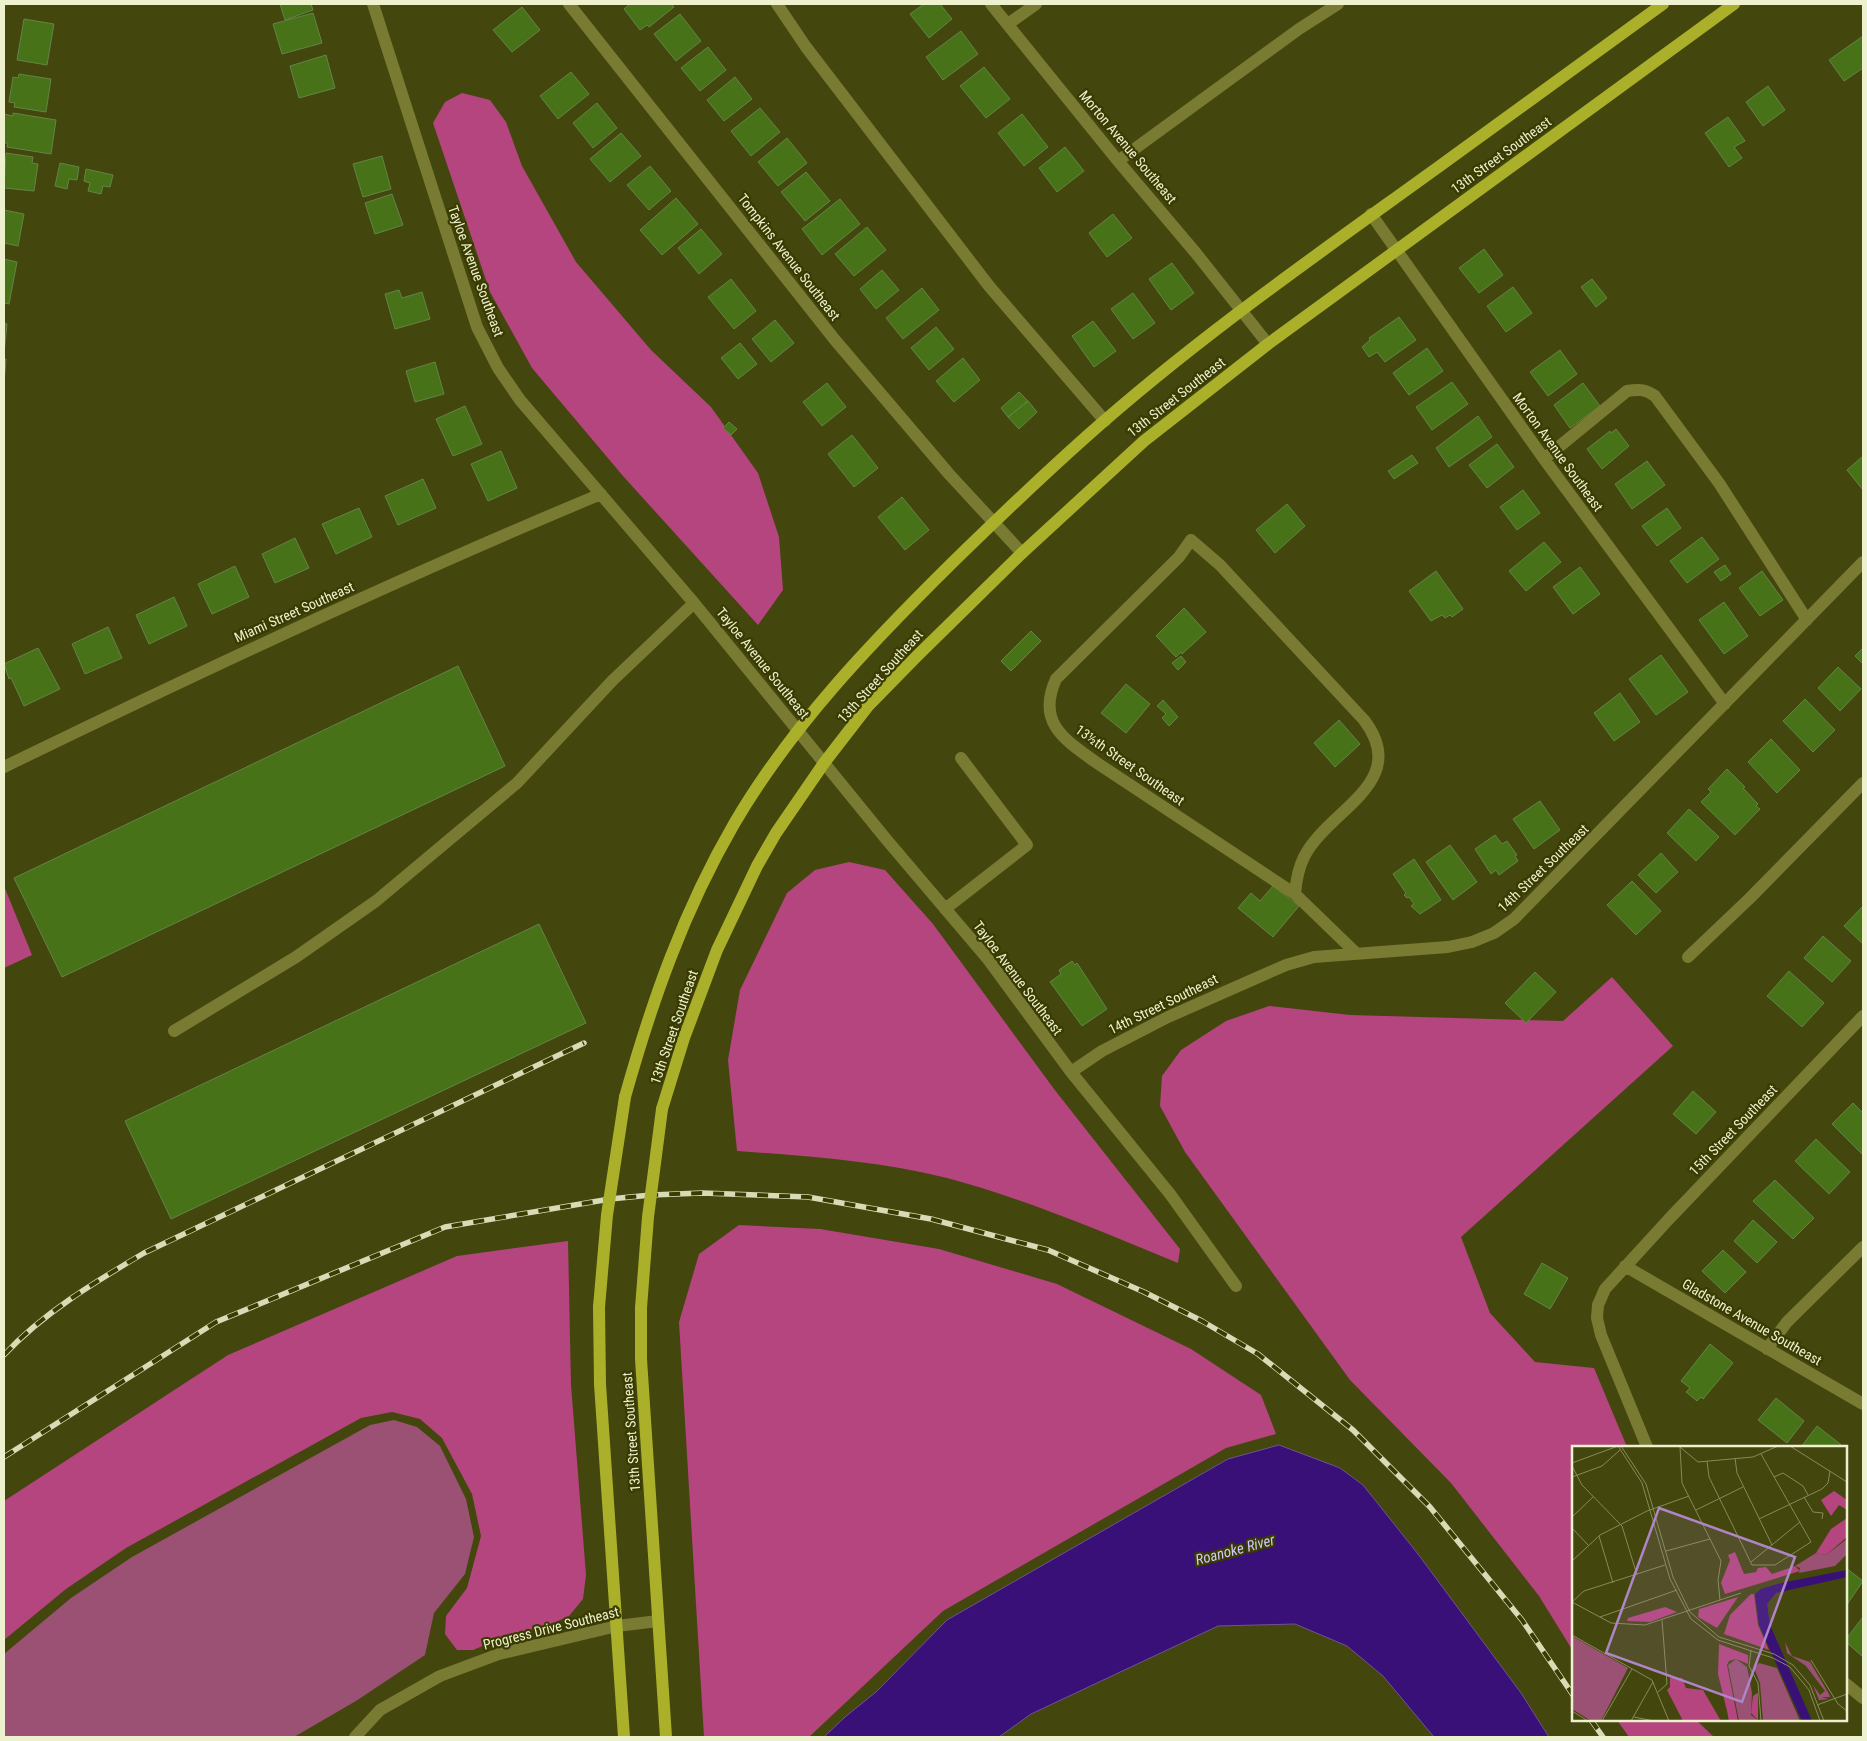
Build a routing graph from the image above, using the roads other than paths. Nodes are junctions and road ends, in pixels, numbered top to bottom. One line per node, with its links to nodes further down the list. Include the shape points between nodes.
1 (373, 4): 17 (street, Tayloe Avenue Southeast, via 477,327 498,368 520,400)
2 (569, 4): 18 (street, Tompkins Avenue Southeast, via 835,340)
3 (777, 4): 15 (street, via 806,47 989,286)
4 (991, 4): 9 (street, Morton Avenue Southeast)
5 (1036, 4): 9 (street)
6 (1338, 4): 10 (street, via 1299,28)
7 (1663, 4): 11 (main road, 13th Street Southeast)
8 (1734, 4): 12 (main road, 13th Street Southeast)
9 (1008, 24): 10 (street, Morton Avenue Southeast)
10 (1118, 161): 13 (street, Morton Avenue Southeast)
11 (1371, 214): 12 (street, Morton Avenue Southeast); 13 (main road, 13th Street Southeast)
12 (1396, 250): 14 (main road, 13th Street Southeast); 16 (street, Morton Avenue Southeast)
13 (1242, 310): 14 (street, Morton Avenue Southeast); 15 (main road, 13th Street Southeast)
14 (1268, 344): 19 (main road, 13th Street Southeast, via 1144,441)
15 (1105, 421): 18 (main road, 13th Street Southeast)
16 (1544, 458): 22 (street, via 1627,391 1647,391 1655,396 1719,483); 23 (street, Morton Avenue Southeast)
17 (601, 494): 21 (street, Tayloe Avenue Southeast); 27 (street, Miami Street Southeast, via 239,653)
18 (994, 522): 19 (street, Tompkins Avenue Southeast); 24 (main road, 13th Street Southeast, via 846,671)
19 (1022, 553): 26 (main road, 13th Street Southeast, via 868,706)
20 (1863, 562): 22 (street, 14th Street Southeast)
21 (694, 602): 24 (street, Tayloe Avenue Southeast); 34 (street, via 612,681 517,783 376,901 303,952)
22 (1807, 620): 23 (street, 14th Street Southeast)
23 (1724, 704): 31 (street, 14th Street Southeast, via 1514,919 1494,933 1448,947)
24 (798, 730): 26 (street, Tayloe Avenue Southeast); 43 (main road, 13th Street Southeast, bridge, via 736,821 703,880 670,956 625,1097 607,1216 599,1307 600,1384)
25 (961, 758): 30 (street, via 1027,845)
26 (824, 763): 30 (street, Tayloe Avenue Southeast); 42 (main road, 13th Street Southeast, bridge, via 776,834 742,894 684,1038 662,1109 648,1217 641,1308 641,1359)
27 (4, 767)
28 (1863, 782): 32 (street)
29 (1295, 894): 29 (street, 13½th Street Southeast, via 1304,857 1327,827 1366,790 1375,777 1380,749 1364,720 1220,565 1191,540 1179,557 1056,679 1048,708 1052,722 1073,746 1097,763); 31 (street, 13½th Street Southeast)
30 (945, 908): 35 (street, Tayloe Avenue Southeast, via 987,958)
31 (1357, 954): 35 (street, 14th Street Southeast, via 1314,957 1277,969 1168,1018 1102,1051)
32 (1688, 957)
33 (1863, 1016): 37 (street, 15th Street Southeast)
34 (174, 1031)
35 (1071, 1072): 38 (street, Tayloe Avenue Southeast, via 1170,1194)
36 (1863, 1247): 39 (street, via 1787,1322)
37 (1625, 1266): 39 (street, Gladstone Avenue Southeast); 41 (street, 15th Street Southeast, via 1604,1289 1597,1318)
38 (1236, 1286)
39 (1767, 1349): 40 (street, Gladstone Avenue Southeast)
40 (1863, 1404)
41 (1647, 1446)
42 (658, 1621): 43 (street, Progress Drive Southeast); 48 (main road, 13th Street Southeast)
43 (617, 1626): 46 (street, Progress Drive Southeast, via 499,1654 440,1676 380,1710); 47 (main road, 13th Street Southeast)
44 (1847, 1685): 45 (street)
45 (1863, 1698)
46 (355, 1737)
47 (624, 1737)
48 (666, 1737)

